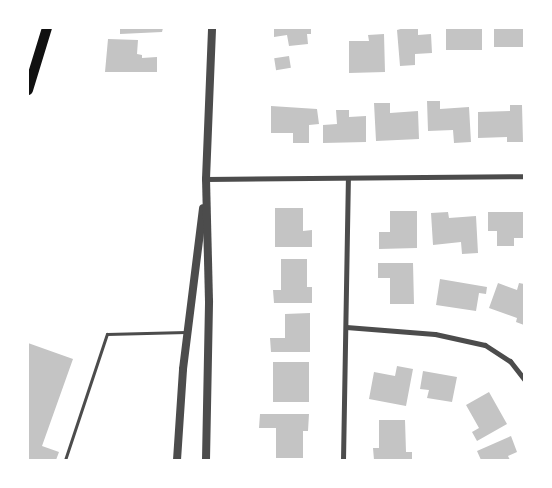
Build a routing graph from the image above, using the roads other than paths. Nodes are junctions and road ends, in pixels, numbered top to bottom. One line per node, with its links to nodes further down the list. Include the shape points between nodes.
1 (48, 28): 3 (highway)
2 (212, 28): 6 (street)
3 (28, 90)
4 (524, 176): 5 (street)
5 (348, 178): 6 (street); 7 (street)
6 (206, 179): 8 (street); 12 (street, via 209,301)
7 (346, 327): 9 (street, via 435,334 485,345 510,361); 13 (street)
8 (188, 332): 10 (lane, via 107,334); 11 (street)
9 (524, 379)
10 (65, 460)
11 (177, 460)
12 (206, 460)
13 (343, 460)

